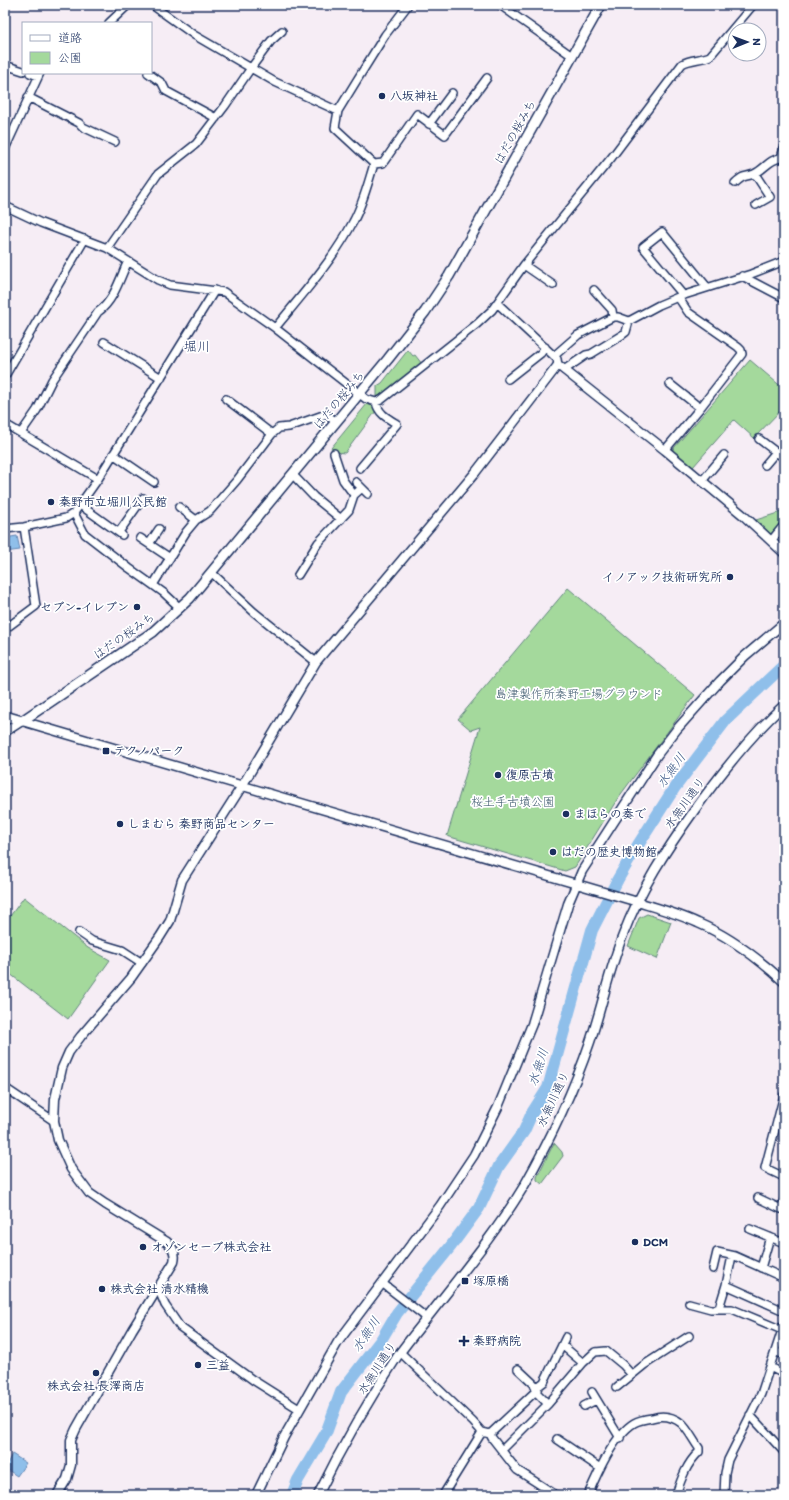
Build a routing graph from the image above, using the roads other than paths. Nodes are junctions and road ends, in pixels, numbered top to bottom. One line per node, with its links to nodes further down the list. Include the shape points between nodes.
1 (128, 5): 7 (street)
2 (152, 5): 11 (street, via 194,35)
3 (408, 5): 18 (street, via 385,35)
4 (500, 5): 9 (street)
5 (601, 5): 9 (main road, はだの桜みち)
6 (753, 5): 34 (street, via 710,56 682,64 612,157)
7 (110, 22)
8 (282, 31): 11 (street, via 271,41)
9 (572, 56): 54 (main road, はだの桜みち, via 449,276 407,335)
10 (5, 65): 12 (street)
11 (251, 68): 18 (street); 19 (street)
12 (22, 71)
13 (39, 74): 17 (street)
14 (149, 74): 19 (street, via 162,83 166,91)
15 (487, 78): 20 (street, via 445,135)
16 (452, 93): 20 (street)
17 (28, 97): 21 (street); 23 (street)
18 (338, 111): 25 (street, via 335,128)
19 (216, 118): 31 (street, via 196,144 158,174)
20 (429, 124): 25 (street, via 417,114 383,163)
21 (115, 142)
22 (784, 148): 24 (street)
23 (5, 149)
24 (782, 160): 26 (street, via 774,158)
25 (374, 164): 45 (street, via 360,207 346,233 332,256)
26 (755, 174): 27 (street, via 743,176); 29 (street, via 770,197)
27 (735, 183)
28 (5, 206): 30 (street)
29 (756, 206)
30 (85, 239): 31 (street); 50 (street)
31 (107, 248): 32 (street)
32 (128, 261): 38 (street, via 170,285); 60 (street, via 108,303 98,312 66,359)
33 (784, 261): 35 (street)
34 (524, 265): 36 (street); 42 (street)
35 (742, 276): 37 (street); 41 (street)
36 (553, 286)
37 (707, 287): 40 (street); 40 (street, via 662,232 643,247)
38 (215, 290): 45 (street, via 224,292); 51 (street)
39 (594, 290): 43 (street, via 612,310)
40 (681, 296): 44 (street); 57 (street, via 688,312 738,347 742,354)
41 (784, 298)
42 (497, 303): 47 (street); 56 (street, via 477,324)
43 (613, 317): 44 (street, via 618,316); 48 (street, via 578,335)
44 (629, 321): 49 (street, via 626,332 622,335)
45 (275, 328): 54 (street)
46 (104, 342): 51 (street)
47 (545, 347): 48 (street); 52 (street)
48 (554, 356): 49 (street)
49 (561, 368): 63 (street); 100 (street)
50 (5, 376)
51 (161, 378): 66 (street)
52 (508, 379)
53 (670, 384): 57 (street)
54 (360, 393): 56 (street, via 366,399); 58 (main road, はだの桜みち)
55 (226, 399): 61 (street)
56 (376, 402): 70 (street, via 377,409 397,424)
57 (700, 408): 63 (street)
58 (336, 422): 61 (street, via 326,414 279,428); 71 (main road, はだの桜みち)
59 (5, 424): 60 (street)
60 (21, 433): 72 (street)
61 (272, 434): 84 (street, via 210,511)
62 (759, 439): 64 (street, via 770,443)
63 (665, 450): 73 (street)
64 (776, 452): 68 (street); 69 (street)
65 (334, 453): 78 (street, via 343,480)
66 (113, 454): 72 (street); 74 (street)
67 (724, 455): 73 (street)
68 (784, 458)
69 (766, 465)
70 (360, 468)
71 (293, 475): 83 (street, via 314,497); 94 (main road, はだの桜みち)
72 (98, 479): 80 (street)
73 (702, 481): 90 (street)
74 (154, 482)
75 (356, 482): 76 (street)
76 (362, 488): 77 (street); 78 (street)
77 (368, 494)
78 (354, 495): 83 (street, via 349,510)
79 (142, 498): 80 (street, via 135,504 121,533)
80 (80, 505): 82 (street)
81 (179, 507): 84 (street)
82 (74, 513): 86 (street, via 66,518); 96 (street, via 85,534)
83 (341, 519): 95 (street, via 318,542)
84 (196, 520): 93 (street)
85 (784, 525): 90 (street)
86 (24, 527): 88 (street); 99 (street, via 36,606)
87 (159, 529): 91 (street)
88 (5, 530)
89 (140, 538): 91 (street)
90 (771, 541): 92 (street)
91 (149, 544): 93 (street)
92 (784, 553)
93 (170, 558): 96 (street)
94 (212, 573): 97 (main road, はだの桜みち); 100 (street, via 254,612)
95 (298, 575)
96 (153, 585): 97 (street)
97 (180, 608): 103 (main road, はだの桜みち, via 153,632)
98 (784, 623): 106 (street, via 745,656 677,729 657,755)
99 (5, 629)
100 (316, 662): 105 (street)
101 (784, 705): 107 (street, 水無川通り, via 729,763 668,847)
102 (5, 716): 103 (main road)
103 (22, 721): 104 (street, はだの桜みち); 105 (street)
104 (5, 732)
105 (242, 786): 106 (street); 109 (street, via 182,880 170,921)
106 (576, 884): 107 (street); 124 (street, via 532,1024 498,1107 474,1155)
107 (634, 901): 110 (street, via 698,922 732,940 757,957); 130 (street, 水無川通り, via 590,1041 553,1130 524,1185 497,1228)
108 (79, 932): 109 (street, via 92,941 122,950)
109 (142, 963): 113 (street, via 69,1052 57,1084)
110 (784, 982)
111 (5, 1088): 113 (street)
112 (784, 1095): 114 (street, via 764,1168)
113 (54, 1121): 126 (street, via 64,1155 89,1193 174,1249 174,1262)
114 (784, 1178)
115 (758, 1198): 116 (street, via 781,1209)
116 (784, 1200)
117 (750, 1229): 118 (street)
118 (770, 1237): 119 (street); 121 (street)
119 (784, 1243)
120 (732, 1256): 121 (street); 122 (street, via 717,1248); 125 (street)
121 (761, 1268): 123 (street)
122 (713, 1269)
123 (784, 1278)
124 (385, 1285): 130 (street); 149 (street, via 338,1342)
125 (726, 1285): 128 (street); 129 (street)
126 (158, 1288): 149 (street, via 169,1313 180,1328 252,1380); 157 (street, via 70,1440 71,1465 67,1480)
127 (689, 1303): 128 (street)
128 (719, 1308): 131 (street, via 732,1309)
129 (784, 1311)
130 (427, 1318): 136 (street, 水無川通り)
131 (783, 1327): 135 (street)
132 (689, 1336): 142 (street)
133 (566, 1337): 134 (street)
134 (562, 1345): 138 (street); 144 (street, via 544,1382)
135 (775, 1351): 137 (street); 139 (street)
136 (400, 1352): 151 (street); 159 (street, 水無川通り)
137 (784, 1355)
138 (583, 1363): 142 (street, via 595,1352 606,1351); 147 (street)
139 (770, 1367): 141 (street); 150 (street, via 761,1394)
140 (518, 1370): 144 (street)
141 (784, 1374)
142 (632, 1375): 143 (street)
143 (617, 1387)
144 (537, 1389): 147 (street, via 537,1393); 151 (street)
145 (592, 1392): 146 (street)
146 (596, 1400): 148 (street); 152 (street)
147 (548, 1404): 154 (street)
148 (584, 1406)
149 (299, 1409): 158 (street)
150 (750, 1415): 155 (street); 164 (street, via 728,1460 724,1473)
151 (486, 1433): 154 (street); 160 (street)
152 (620, 1438): 156 (street); 163 (street, via 624,1431 640,1420 664,1416 682,1423 699,1448 699,1452 692,1458)
153 (557, 1439): 156 (street)
154 (502, 1450): 161 (street, via 517,1470)
155 (784, 1452)
156 (600, 1468): 162 (street)
157 (57, 1495)
158 (256, 1495)
159 (318, 1495)
160 (443, 1495)
161 (556, 1495)
162 (588, 1495)
163 (676, 1495)
164 (724, 1495)

